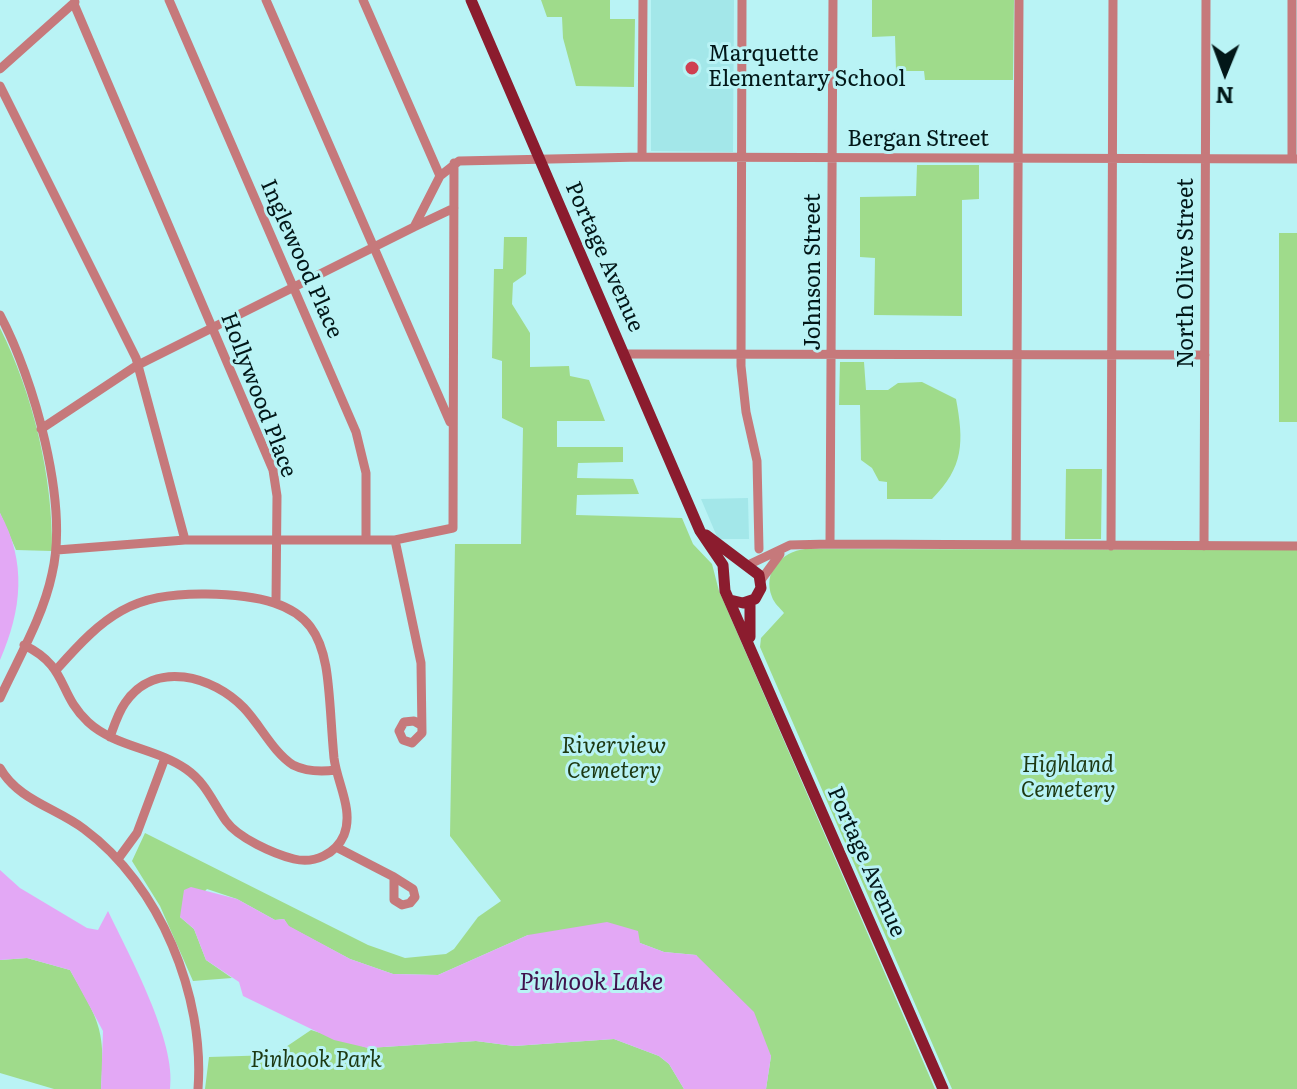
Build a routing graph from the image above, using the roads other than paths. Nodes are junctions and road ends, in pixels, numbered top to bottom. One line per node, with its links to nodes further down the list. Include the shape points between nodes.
1 (169, 0): 28 (street, Inglewood Place)
2 (266, 0): 27 (street)
3 (363, 0): 24 (street)
4 (471, 0): 20 (main road, Portage Avenue)
5 (643, 0): 15 (street)
6 (742, 0): 16 (street)
7 (833, 0): 17 (street, Johnson Street)
8 (1019, 0): 18 (street)
9 (1113, 0): 19 (street)
10 (1206, 0): 21 (street, North Olive Street)
11 (1292, 0): 22 (street)
12 (76, 2): 13 (street); 30 (street, Hollywood Place)
13 (0, 69)
14 (0, 86): 37 (street)
15 (642, 157): 16 (street, Bergan Street); 20 (street, Bergan Street)
16 (741, 158): 17 (street, Bergan Street); 32 (street)
17 (832, 158): 18 (street, Bergan Street); 33 (street, Johnson Street)
18 (1019, 158): 19 (street, Bergan Street); 34 (street)
19 (1112, 158): 21 (street, Bergan Street); 35 (street)
20 (539, 159): 23 (street, Bergan Street); 31 (main road, Portage Avenue)
21 (1205, 159): 22 (street, Bergan Street); 36 (street, North Olive Street)
22 (1294, 159)
23 (454, 163): 24 (street); 25 (street)
24 (440, 176): 26 (street)
25 (454, 208): 26 (street); 38 (street)
26 (414, 227): 27 (street)
27 (373, 247): 28 (street); 38 (street)
28 (292, 287): 30 (street); 43 (street, Inglewood Place, via 358,438 366,473)
29 (0, 315): 39 (street, via 22,362)
30 (213, 327): 37 (street); 42 (street, Hollywood Place, via 273,470)
31 (624, 354): 32 (street); 40 (main road, Portage Avenue)
32 (741, 354): 33 (street); 51 (street, via 743,397 758,470)
33 (831, 354): 34 (street); 45 (street, Johnson Street)
34 (1017, 355): 35 (street); 47 (street)
35 (1111, 355): 36 (street); 48 (street)
36 (1205, 355): 49 (street, North Olive Street)
37 (136, 366): 39 (street); 41 (street)
38 (451, 424): 44 (street, via 453,528)
39 (41, 429): 52 (street)
40 (700, 531): 53 (main road, Portage Avenue); 54 (main road, Portage Avenue)
41 (185, 540): 42 (street); 52 (street)
42 (277, 540): 43 (street); 57 (street, Hollywood Place)
43 (366, 540): 44 (street)
44 (395, 540): 63 (street, via 421,663)
45 (830, 544): 46 (street); 47 (street)
46 (806, 545): 53 (street, via 790,545); 55 (street, via 780,554)
47 (1016, 545): 48 (street)
48 (1111, 546): 49 (street)
49 (1204, 546): 50 (street)
50 (1297, 546)
51 (759, 549)
52 (57, 550): 59 (street, via 48,590)
53 (746, 565): 54 (main road); 55 (main road)
54 (725, 575): 56 (main road)
55 (761, 580): 58 (main road)
56 (730, 600): 58 (main road); 60 (main road, Portage Avenue)
57 (276, 601): 61 (street, via 197,594 142,600 101,622); 67 (street, via 309,626 326,658)
58 (750, 602): 60 (main road, Portage Avenue)
59 (24, 645): 61 (street); 62 (street)
60 (753, 651): 72 (main road, Portage Avenue)
61 (57, 669): 64 (street, via 78,711)
62 (0, 698)
63 (421, 725)
64 (110, 737): 65 (street); 67 (street, via 132,694 157,679 180,676 214,686 236,701 293,764 309,771)
65 (165, 758): 68 (street, via 197,778 241,834 298,860 321,857); 69 (street, via 137,833)
66 (0, 768): 69 (street, via 19,791 81,827)
67 (336, 770): 68 (street, via 348,818)
68 (336, 847): 70 (street)
69 (118, 859): 71 (street, via 153,910 184,978 197,1038)
70 (394, 877)
71 (198, 1089)
72 (943, 1089)

